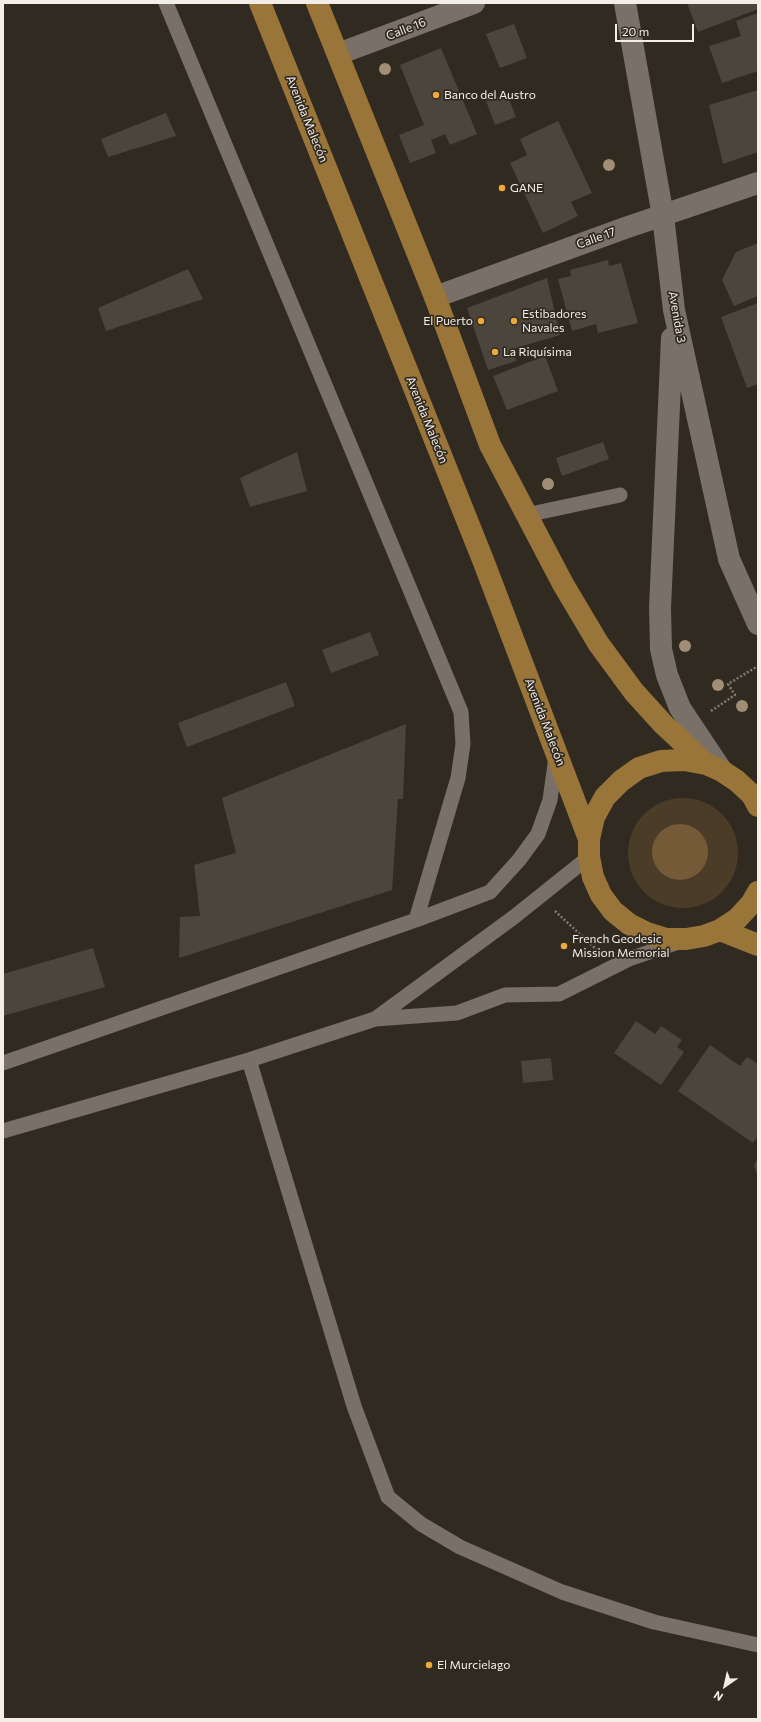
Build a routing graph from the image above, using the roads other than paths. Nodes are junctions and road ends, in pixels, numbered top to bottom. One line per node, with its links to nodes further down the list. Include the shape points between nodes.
1 (166, 3): 19 (lane, via 461,712 463,744 458,778)
2 (260, 3): 14 (main road, Avenida Malecón, via 480,552)
3 (317, 3): 6 (main road)
4 (474, 3): 6 (street, Calle 16)
5 (625, 3): 8 (street, Avenida 3)
6 (338, 54): 9 (main road)
7 (758, 183): 8 (street, Calle 17)
8 (663, 216): 9 (street, Calle 17); 10 (street, Avenida 3)
9 (435, 297): 12 (main road, via 490,445)
10 (674, 310): 13 (street, Avenida 3, via 729,559); 15 (street, via 660,608 661,649 667,676 680,708)
11 (620, 495): 12 (lane)
12 (526, 515): 15 (main road, via 598,643 634,692 664,725)
13 (758, 624)
14 (556, 752): 17 (main road, Avenida Malecón); 19 (lane, via 550,800 538,834 520,860 490,892)
15 (714, 767): 16 (main road, via 742,786 752,795); 17 (main road, via 684,760 661,761 639,768 621,780 605,797 594,817)
16 (758, 806)
17 (589, 848): 21 (main road, via 593,877 601,895 618,915 647,933 666,938); 23 (lane, via 539,897)
18 (758, 892): 20 (main road, via 737,919)
19 (416, 920): 25 (lane)
20 (720, 930): 21 (main road); 22 (main road)
21 (686, 939): 23 (lane, via 629,959 559,994 505,995 458,1013)
22 (758, 945)
23 (375, 1019): 24 (lane)
24 (249, 1060): 26 (lane); 27 (lane, via 354,1406 388,1497 421,1524 460,1547 562,1592 654,1622)
25 (3, 1063)
26 (3, 1131)
27 (758, 1645)

